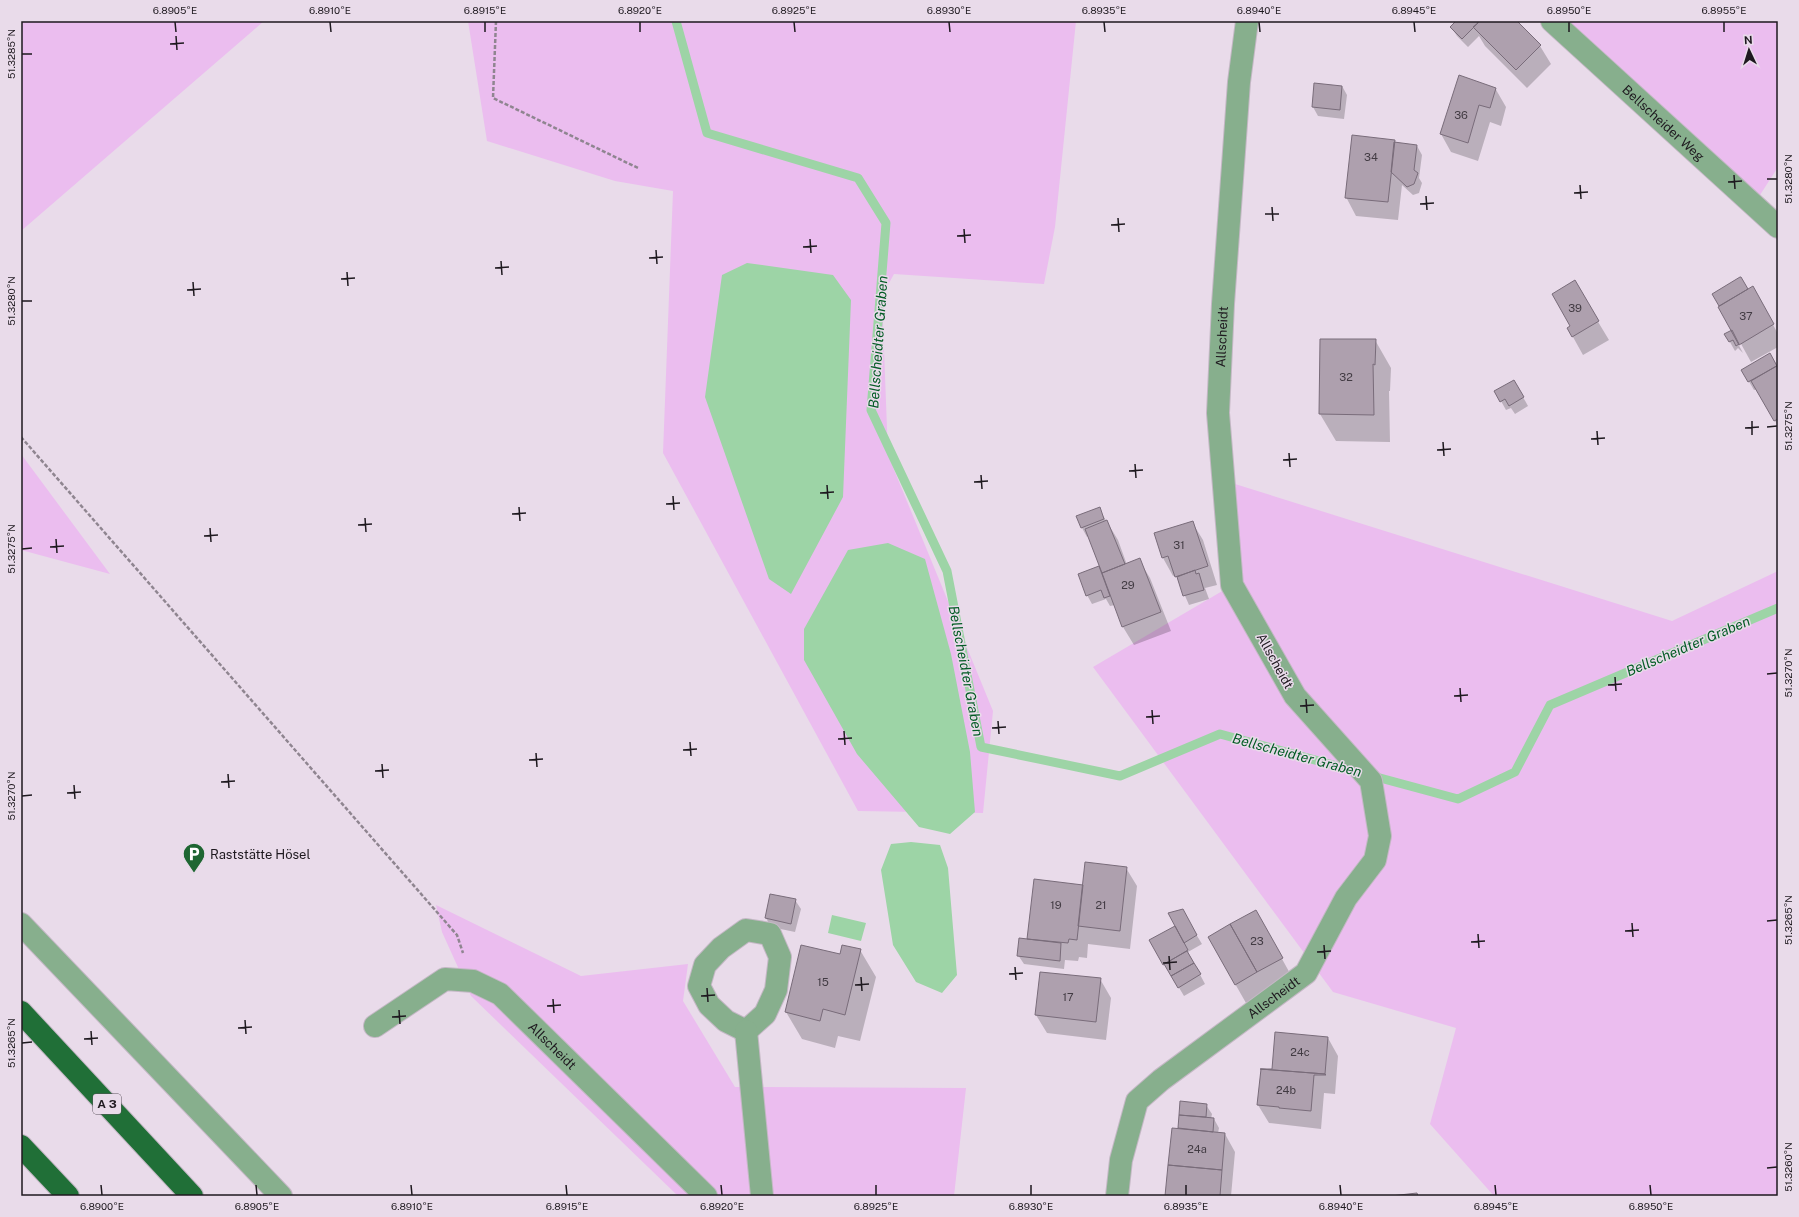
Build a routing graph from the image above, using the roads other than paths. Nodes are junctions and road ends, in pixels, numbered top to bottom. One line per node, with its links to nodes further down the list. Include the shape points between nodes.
1 (1247, 21): 14 (street, Allscheidt, via 1239,82 1218,413 1232,585 1295,696 1371,781 1380,836 1375,860 1346,898 1306,973 1161,1080 1137,1101 1121,1160)
2 (1552, 21): 3 (street, Bellscheider Weg)
3 (1777, 220)
4 (21, 924): 11 (street)
5 (21, 1012): 10 (highway, A 3)
6 (375, 1026): 12 (street, Allscheidt, via 445,979 472,981 500,994)
7 (746, 1031): 7 (street, via 765,1014 776,990 780,957 770,934 746,930 721,948 705,965 699,986 709,1005 726,1021); 13 (street)
8 (21, 1146): 9 (highway)
9 (68, 1196)
10 (192, 1196)
11 (282, 1196)
12 (706, 1196)
13 (762, 1196)
14 (1117, 1196)

